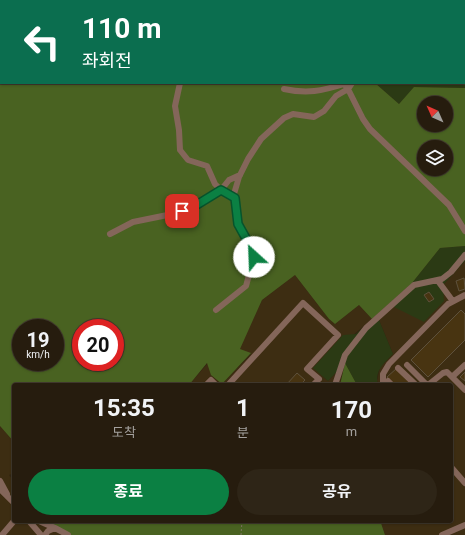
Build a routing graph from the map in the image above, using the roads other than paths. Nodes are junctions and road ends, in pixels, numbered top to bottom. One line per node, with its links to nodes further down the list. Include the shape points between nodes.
1 (180, 84): 6 (street, via 175,106 180,150 188,160 207,166)
2 (351, 84): 4 (street)
3 (284, 89): 4 (street, via 311,92 344,84)
4 (348, 89): 5 (street, via 336,96 324,111 314,117 292,114 284,118 261,139); 8 (street, via 370,129 450,205)
5 (240, 175): 6 (street); 7 (street)
6 (218, 187): 7 (street); 9 (street, via 187,211 133,222)
7 (235, 198): 14 (street, via 238,224 254,257 246,286)
8 (465, 231)
9 (110, 234)
10 (465, 255): 11 (street, via 451,272)
11 (438, 281): 13 (street); 21 (street, via 414,285 364,326 345,355)
12 (465, 295): 13 (street)
13 (452, 300): 22 (street, via 389,364 383,374)
14 (216, 310)
15 (406, 365): 24 (street)
16 (465, 365): 18 (street)
17 (398, 368): 23 (street)
18 (452, 377): 25 (street, via 445,372); 26 (street)
19 (230, 383): 20 (street, via 303,303 338,335 307,369 319,379)
20 (315, 383)
21 (336, 383)
22 (388, 383)
23 (414, 383)
24 (426, 383)
25 (431, 383)
26 (465, 390)
27 (453, 469): 29 (street)
28 (0, 481): 31 (street)
29 (465, 483)
30 (0, 489): 31 (street)
31 (7, 494): 32 (street)
32 (12, 499)
33 (12, 523): 38 (street)
34 (31, 523): 39 (street)
35 (44, 523): 37 (street)
36 (465, 525): 42 (street)
37 (55, 528): 40 (street); 41 (street)
38 (2, 535)
39 (41, 535)
40 (45, 535)
41 (68, 535)
42 (442, 535)

